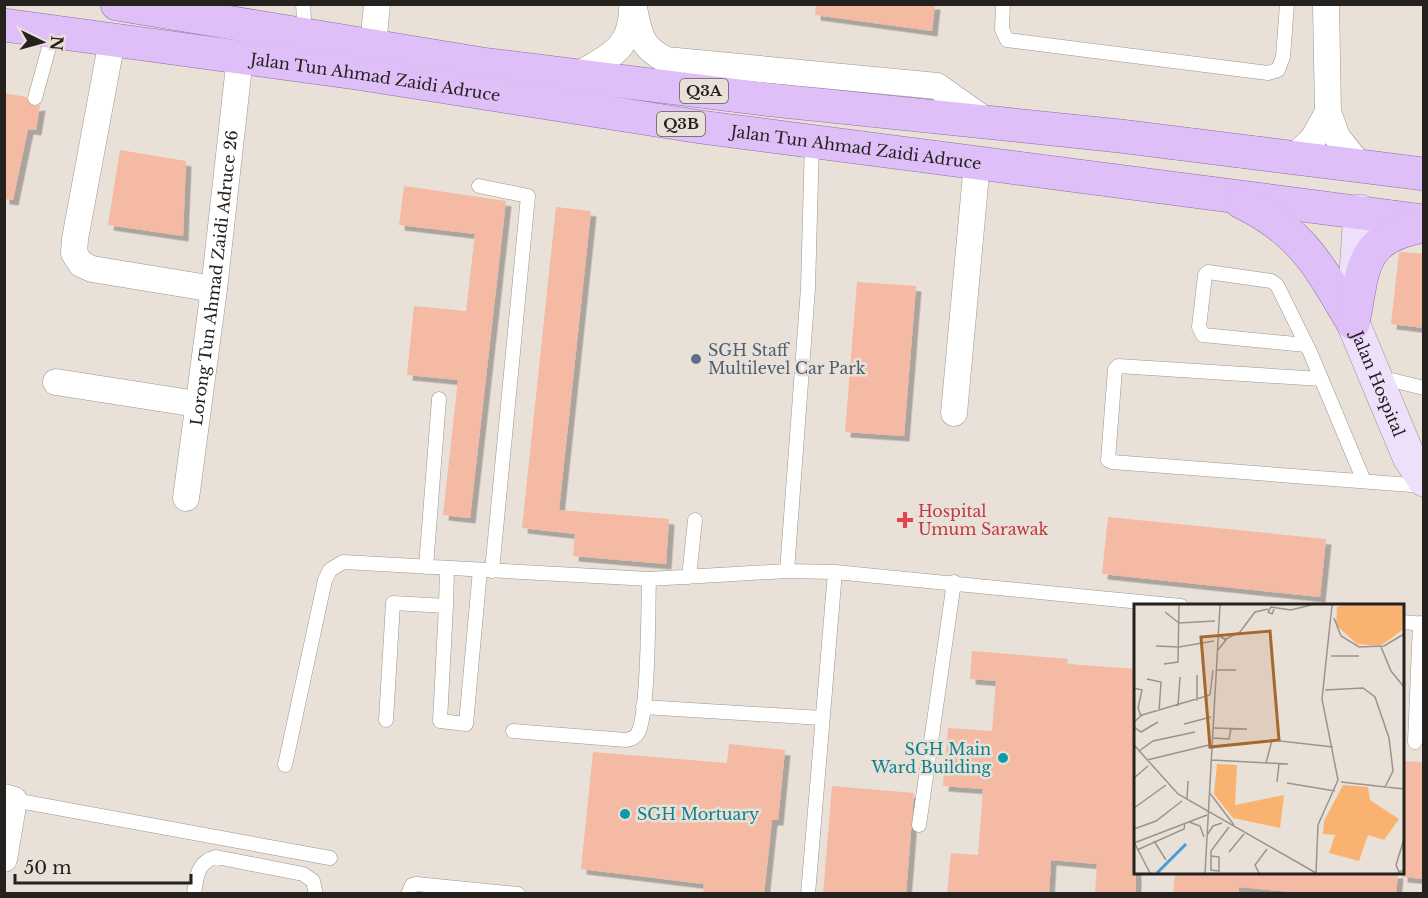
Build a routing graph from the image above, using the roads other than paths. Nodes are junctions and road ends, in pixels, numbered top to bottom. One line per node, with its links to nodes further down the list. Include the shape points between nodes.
1 (117, 4): 7 (main road, Jalan Tun Ahmad Zaidi Adruce / Q3A)
2 (377, 4): 12 (street)
3 (633, 4): 14 (street, via 643,44); 15 (street, via 632,28 621,45)
4 (1003, 4): 5 (lane, via 1002,29 1007,40 1268,73 1278,70 1283,57)
5 (1287, 4)
6 (1326, 4): 18 (street)
7 (203, 12): 8 (main road, Jalan Tun Ahmad Zaidi Adruce / Q3A)
8 (304, 20): 12 (main road, Jalan Tun Ahmad Zaidi Adruce / Q3A)
9 (4, 25): 10 (main road, Jalan Tun Ahmad Zaidi Adruce / Q3B)
10 (53, 33): 11 (main road, Jalan Tun Ahmad Zaidi Adruce / Q3B); 17 (lane)
11 (112, 40): 13 (main road, Jalan Tun Ahmad Zaidi Adruce / Q3B); 32 (street, via 74,253 81,264 92,269)
12 (374, 46): 15 (main road, Jalan Tun Ahmad Zaidi Adruce / Q3A)
13 (240, 57): 20 (main road, Jalan Tun Ahmad Zaidi Adruce / Q3B); 32 (street, Lorong Tun Ahmad Zaidi Adruce 26)
14 (666, 60): 16 (street); 19 (street, via 937,86)
15 (578, 75): 16 (main road, Jalan Tun Ahmad Zaidi Adruce / Q3A)
16 (627, 80): 19 (main road, Jalan Tun Ahmad Zaidi Adruce / Q3A, via 763,99)
17 (35, 98)
18 (1328, 112): 22 (street, via 1313,139); 24 (street, via 1337,137)
19 (988, 122): 21 (main road, Jalan Tun Ahmad Zaidi Adruce / Q3A)
20 (812, 141): 23 (main road, Jalan Tun Ahmad Zaidi Adruce / Q3B); 50 (lane, via 808,288)
21 (1231, 151): 22 (main road, Jalan Tun Ahmad Zaidi Adruce / Q3A); 29 (main road, via 1324,174 1347,187 1357,199)
22 (1294, 158): 24 (main road, Jalan Tun Ahmad Zaidi Adruce / Q3A)
23 (977, 163): 28 (main road, Jalan Tun Ahmad Zaidi Adruce / Q3B); 41 (street)
24 (1360, 166): 25 (main road, Jalan Tun Ahmad Zaidi Adruce / Q3A)
25 (1424, 174)
26 (479, 186): 49 (lane, via 528,196)
27 (1424, 188): 29 (main road, via 1379,194)
28 (1225, 194): 29 (main road, Jalan Tun Ahmad Zaidi Adruce / Q3B); 33 (main road, via 1290,231 1312,255)
29 (1360, 211): 30 (main road, Jalan Tun Ahmad Zaidi Adruce / Q3B); 33 (street, Jalan Hospital)
30 (1424, 221)
31 (1424, 226): 33 (main road, via 1398,230 1375,245 1366,260)
32 (214, 289): 40 (street, Lorong Tun Ahmad Zaidi Adruce 26)
33 (1353, 323): 35 (street, Jalan Hospital)
34 (1303, 339): 34 (lane, via 1203,335 1199,327 1205,275 1208,272 1271,281 1281,292); 36 (lane)
35 (1376, 376): 38 (lane); 42 (street, Jalan Hospital, via 1409,457)
36 (1321, 379): 43 (lane); 43 (lane, via 1118,366 1108,460)
37 (56, 382): 40 (street)
38 (1424, 387)
39 (439, 399): 47 (lane)
40 (197, 404): 45 (street, Lorong Tun Ahmad Zaidi Adruce 26)
41 (954, 413)
42 (1424, 480)
43 (1364, 481): 44 (lane)
44 (1424, 486)
45 (186, 498)
46 (695, 520): 52 (lane)
47 (426, 567): 48 (lane); 64 (lane, via 343,562 330,570 310,642)
48 (447, 569): 49 (lane); 56 (lane)
49 (486, 571): 53 (lane); 56 (lane, via 466,724 440,721)
50 (787, 571): 51 (lane); 52 (lane)
51 (835, 572): 54 (lane); 60 (lane)
52 (689, 577): 53 (lane)
53 (649, 579): 59 (lane)
54 (954, 582): 55 (lane); 66 (lane)
55 (1162, 604)
56 (446, 606): 61 (lane, via 393,603)
57 (1404, 622): 58 (lane)
58 (1422, 624): 63 (lane)
59 (643, 708): 60 (lane); 62 (lane, via 639,731 626,740)
60 (822, 718): 75 (lane)
61 (386, 720)
62 (513, 730)
63 (1415, 742)
64 (285, 765)
65 (9, 799): 67 (lane); 68 (street)
66 (918, 825)
67 (330, 858)
68 (4, 859)
69 (442, 889): 70 (lane); 73 (lane, via 416,884)
70 (495, 892): 74 (lane)
71 (194, 894): 72 (lane, via 199,866 216,857 303,874 313,881)
72 (316, 894)
73 (408, 894)
74 (518, 894)
75 (808, 894)

